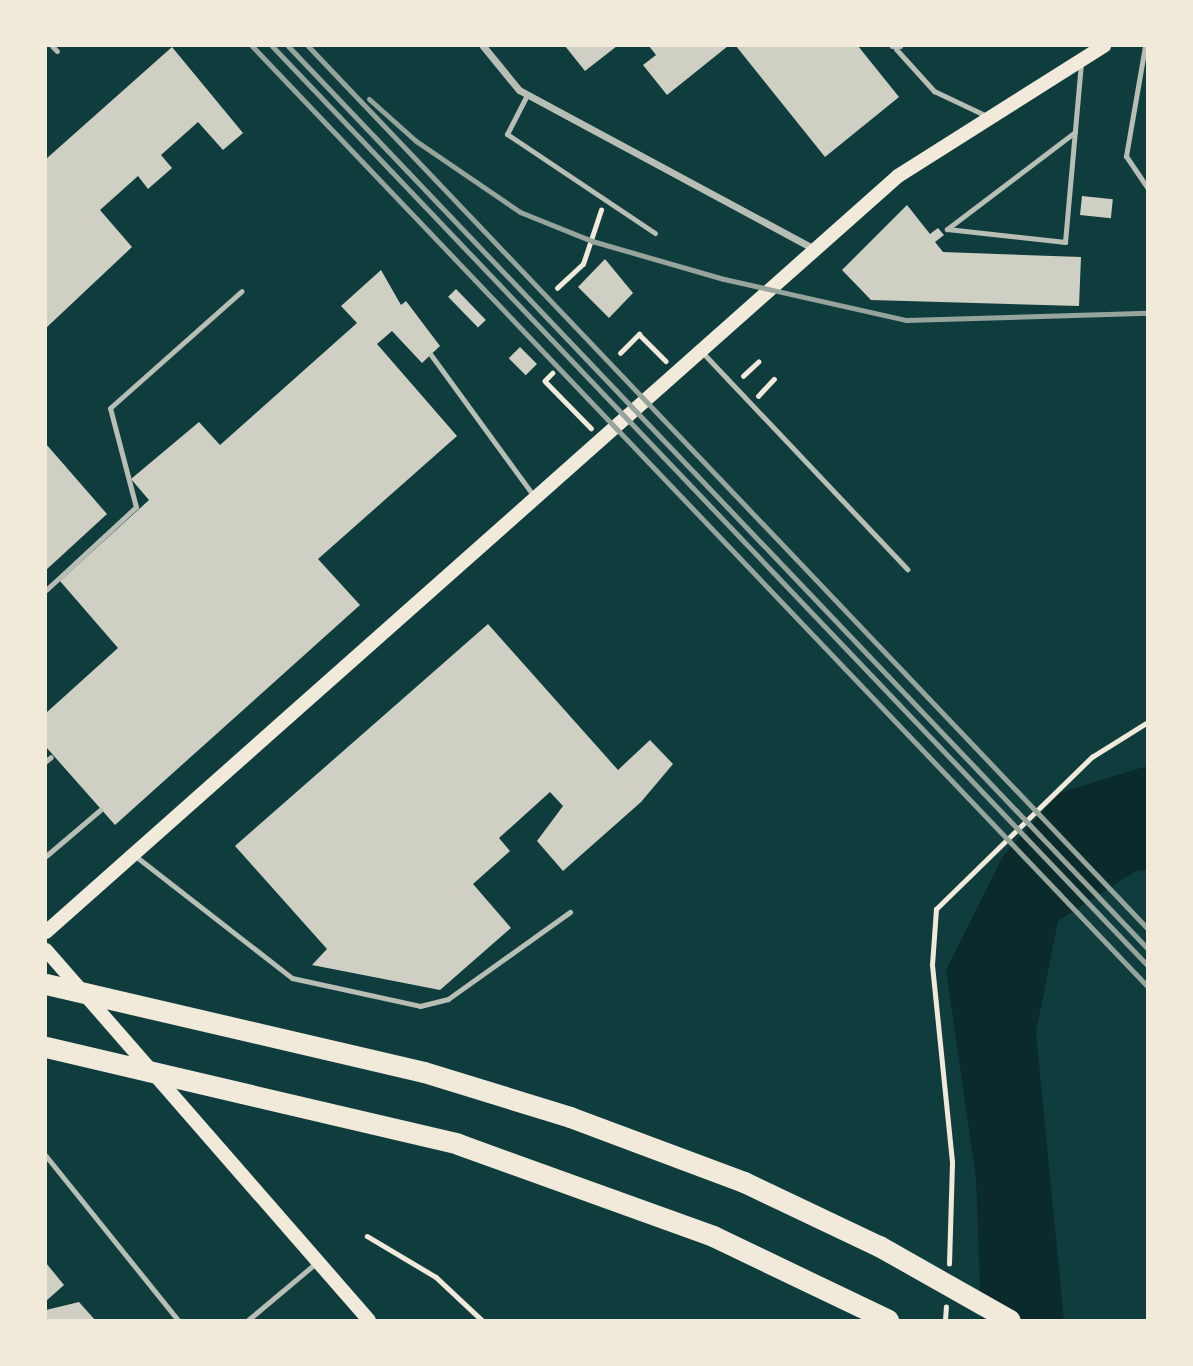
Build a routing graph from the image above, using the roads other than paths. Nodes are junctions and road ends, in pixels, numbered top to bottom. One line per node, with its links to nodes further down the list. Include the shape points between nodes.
1 (482, 46): 6 (street)
2 (1104, 46): 5 (main road)
3 (1145, 46): 9 (lane, via 1126,156)
4 (896, 47): 7 (lane, via 934,91)
5 (1081, 60): 7 (main road); 8 (lane)
6 (527, 95): 10 (lane, via 507,134); 11 (street)
7 (990, 117): 11 (main road, via 898,176)
8 (1074, 132): 8 (lane, via 1065,242 947,229 1064,140)
9 (1147, 189)
10 (655, 233)
11 (813, 248): 13 (main road)
12 (242, 291): 17 (lane, via 110,408 135,507)
13 (699, 350): 15 (main road); 16 (lane)
14 (431, 355): 15 (lane)
15 (536, 499): 19 (main road)
16 (907, 569)
17 (46, 590)
18 (100, 810): 20 (lane)
19 (134, 855): 21 (lane, via 292,978 420,1006 448,999); 22 (main road)
20 (46, 856)
21 (570, 912)
22 (46, 932)
23 (46, 950): 27 (main road)
24 (46, 984): 32 (highway, via 424,1072 570,1117 744,1182 879,1246)
25 (46, 1047): 28 (highway, via 315,1107 557,1177 713,1236)
26 (46, 1156): 29 (lane)
27 (317, 1262): 30 (lane); 31 (main road)
28 (883, 1318)
29 (178, 1321)
30 (248, 1321)
31 (369, 1321)
32 (1010, 1321)

